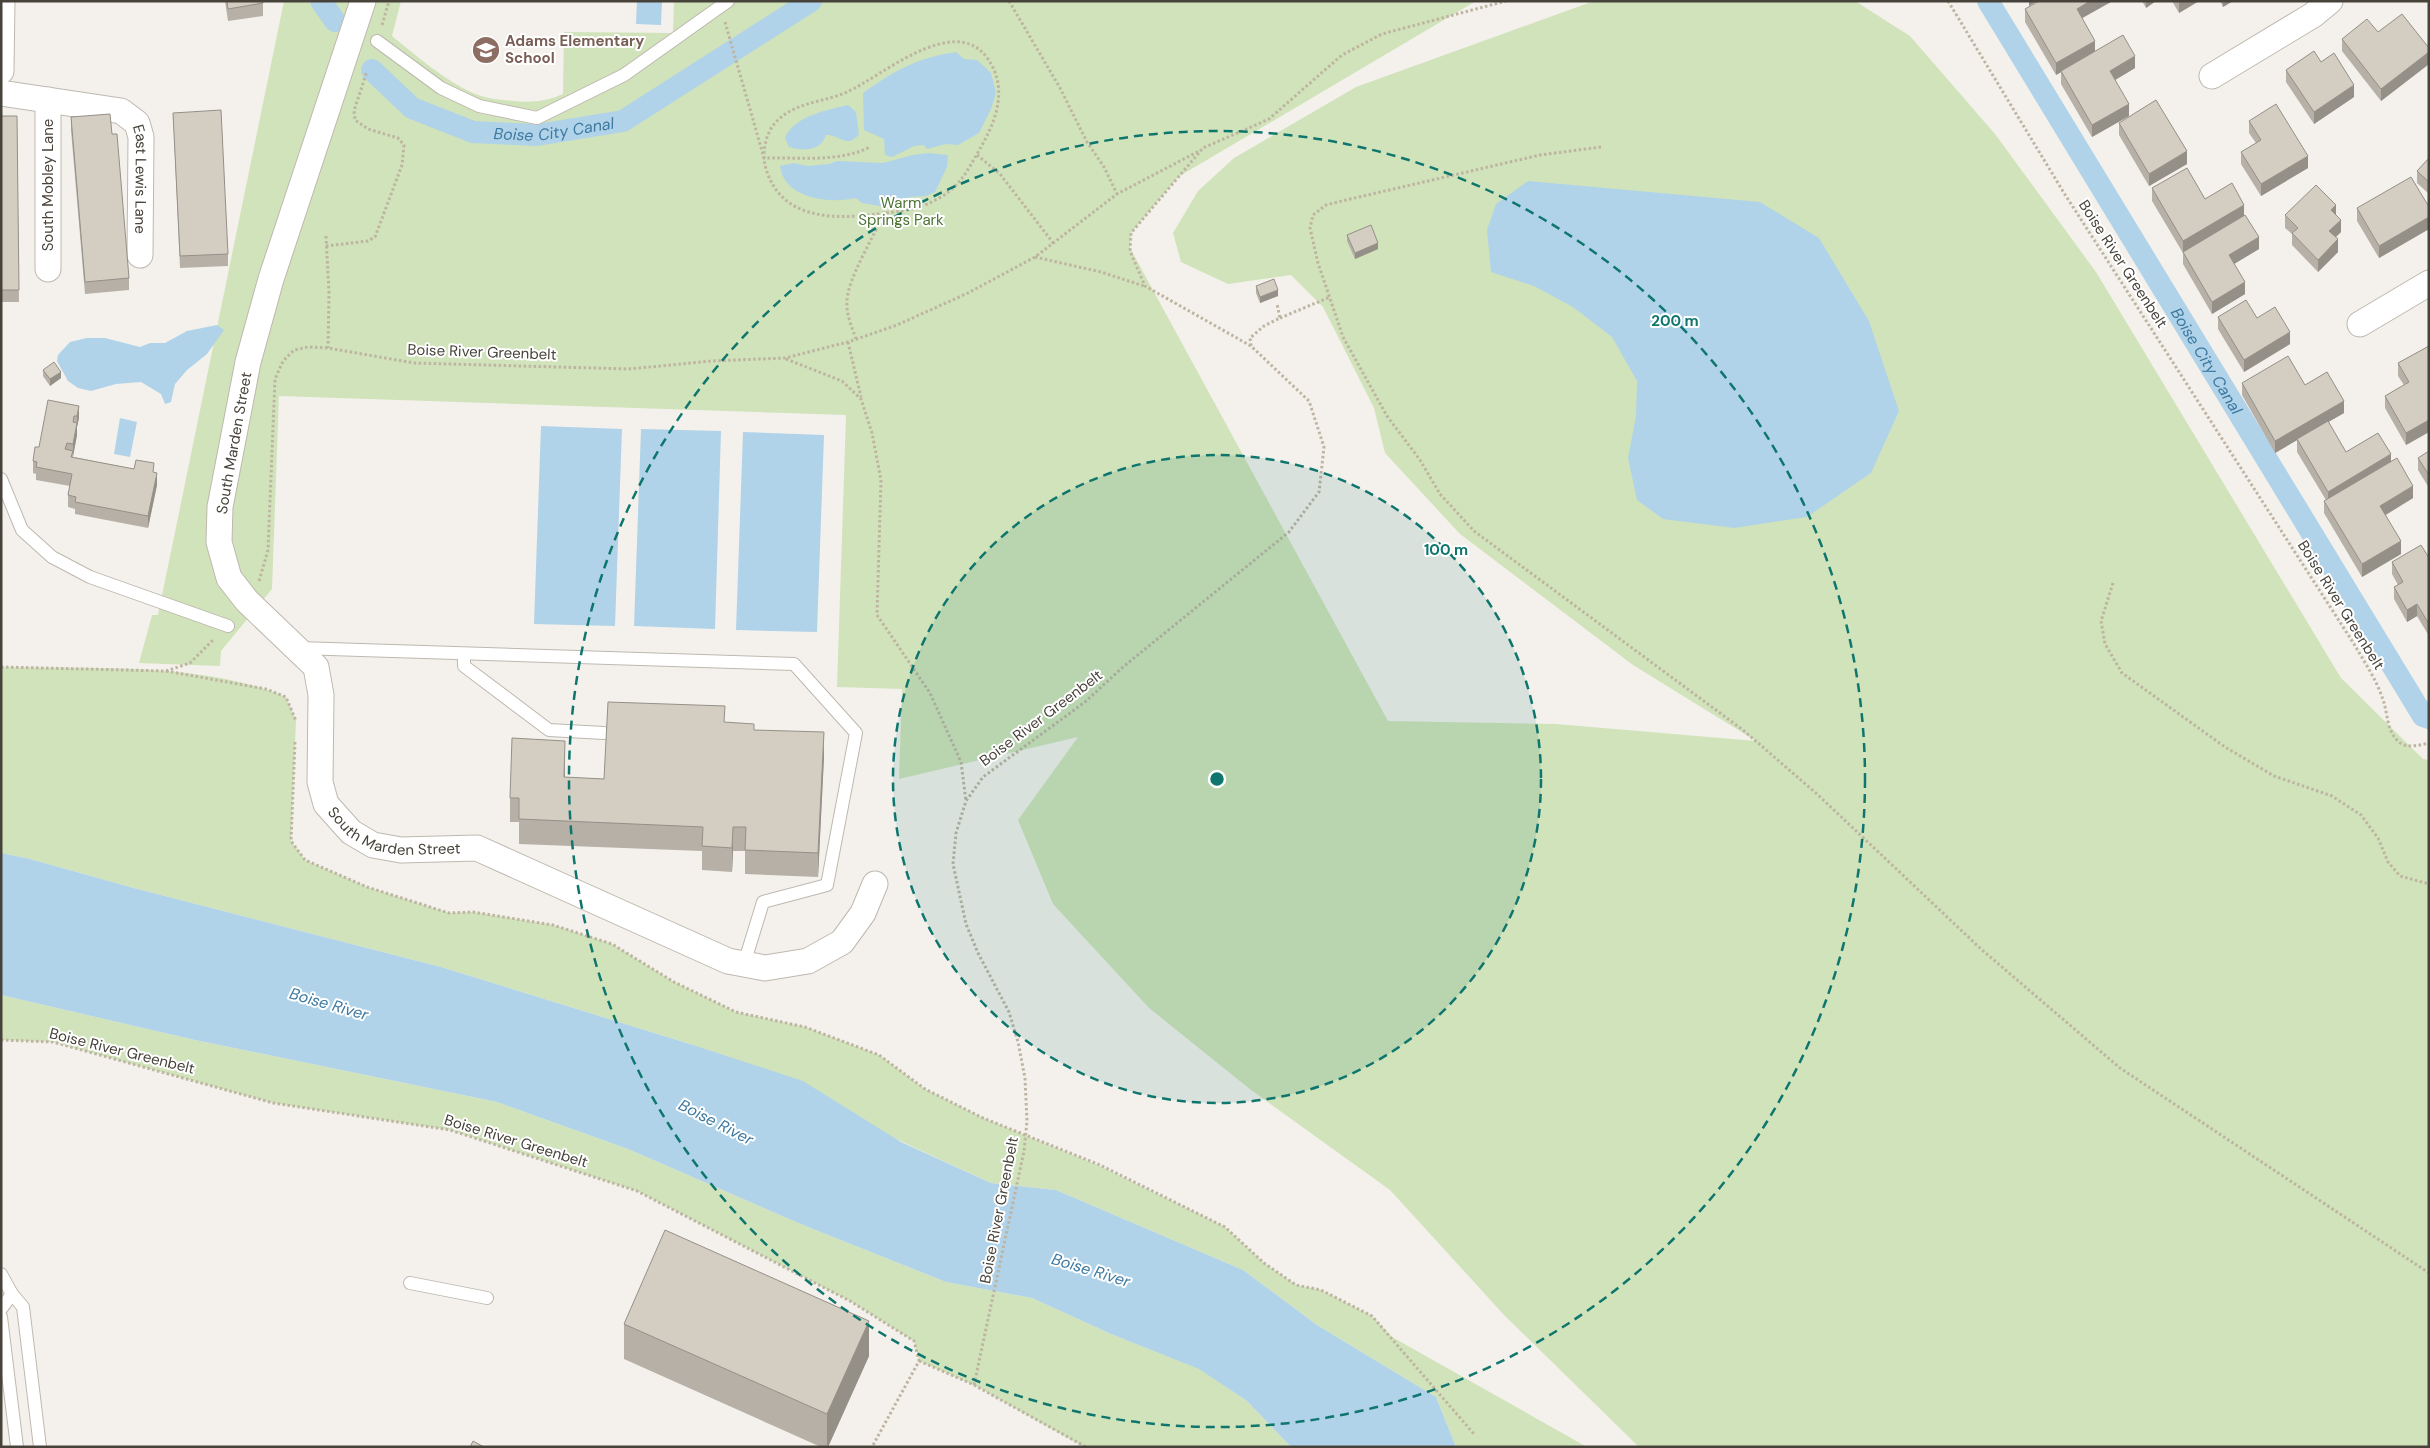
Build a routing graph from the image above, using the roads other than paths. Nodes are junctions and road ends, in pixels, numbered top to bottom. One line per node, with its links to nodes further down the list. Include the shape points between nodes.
1 (2, 1): 6 (street)
2 (363, 1): 16 (street, South Marden Street, via 271,279 248,362 220,507 219,542 229,578)
3 (728, 1): 5 (lane, via 624,75 537,118 471,103 442,88)
4 (2330, 1): 7 (street, via 2313,15)
5 (376, 41)
6 (1, 70)
7 (2212, 76)
8 (1, 93): 9 (street, East Lewis Lane)
9 (48, 100): 10 (street, East Lewis Lane, via 121,111 137,123 141,137); 11 (street, South Mobley Lane)
10 (140, 255)
11 (48, 270)
12 (2429, 284): 13 (street)
13 (2360, 324)
14 (1, 479): 15 (lane, via 22,530 52,557 90,577)
15 (228, 626)
16 (297, 648): 17 (lane); 20 (street, South Marden Street, via 316,667 321,695 320,782 326,804 351,832 373,845 401,850 477,848 728,961)
17 (464, 654): 18 (lane, via 464,666 548,730); 20 (lane, via 794,664 856,733 827,885 763,902)
18 (604, 733)
19 (875, 884): 20 (street, South Marden Street, via 863,913 842,942 808,961 766,968)
20 (744, 964)
21 (1, 1274): 23 (lane)
22 (410, 1283): 24 (lane)
23 (12, 1294): 25 (lane); 28 (lane, via 23,1307)
24 (487, 1298)
25 (1, 1309)
26 (1, 1317): 27 (lane)
27 (17, 1447)
28 (40, 1447)

